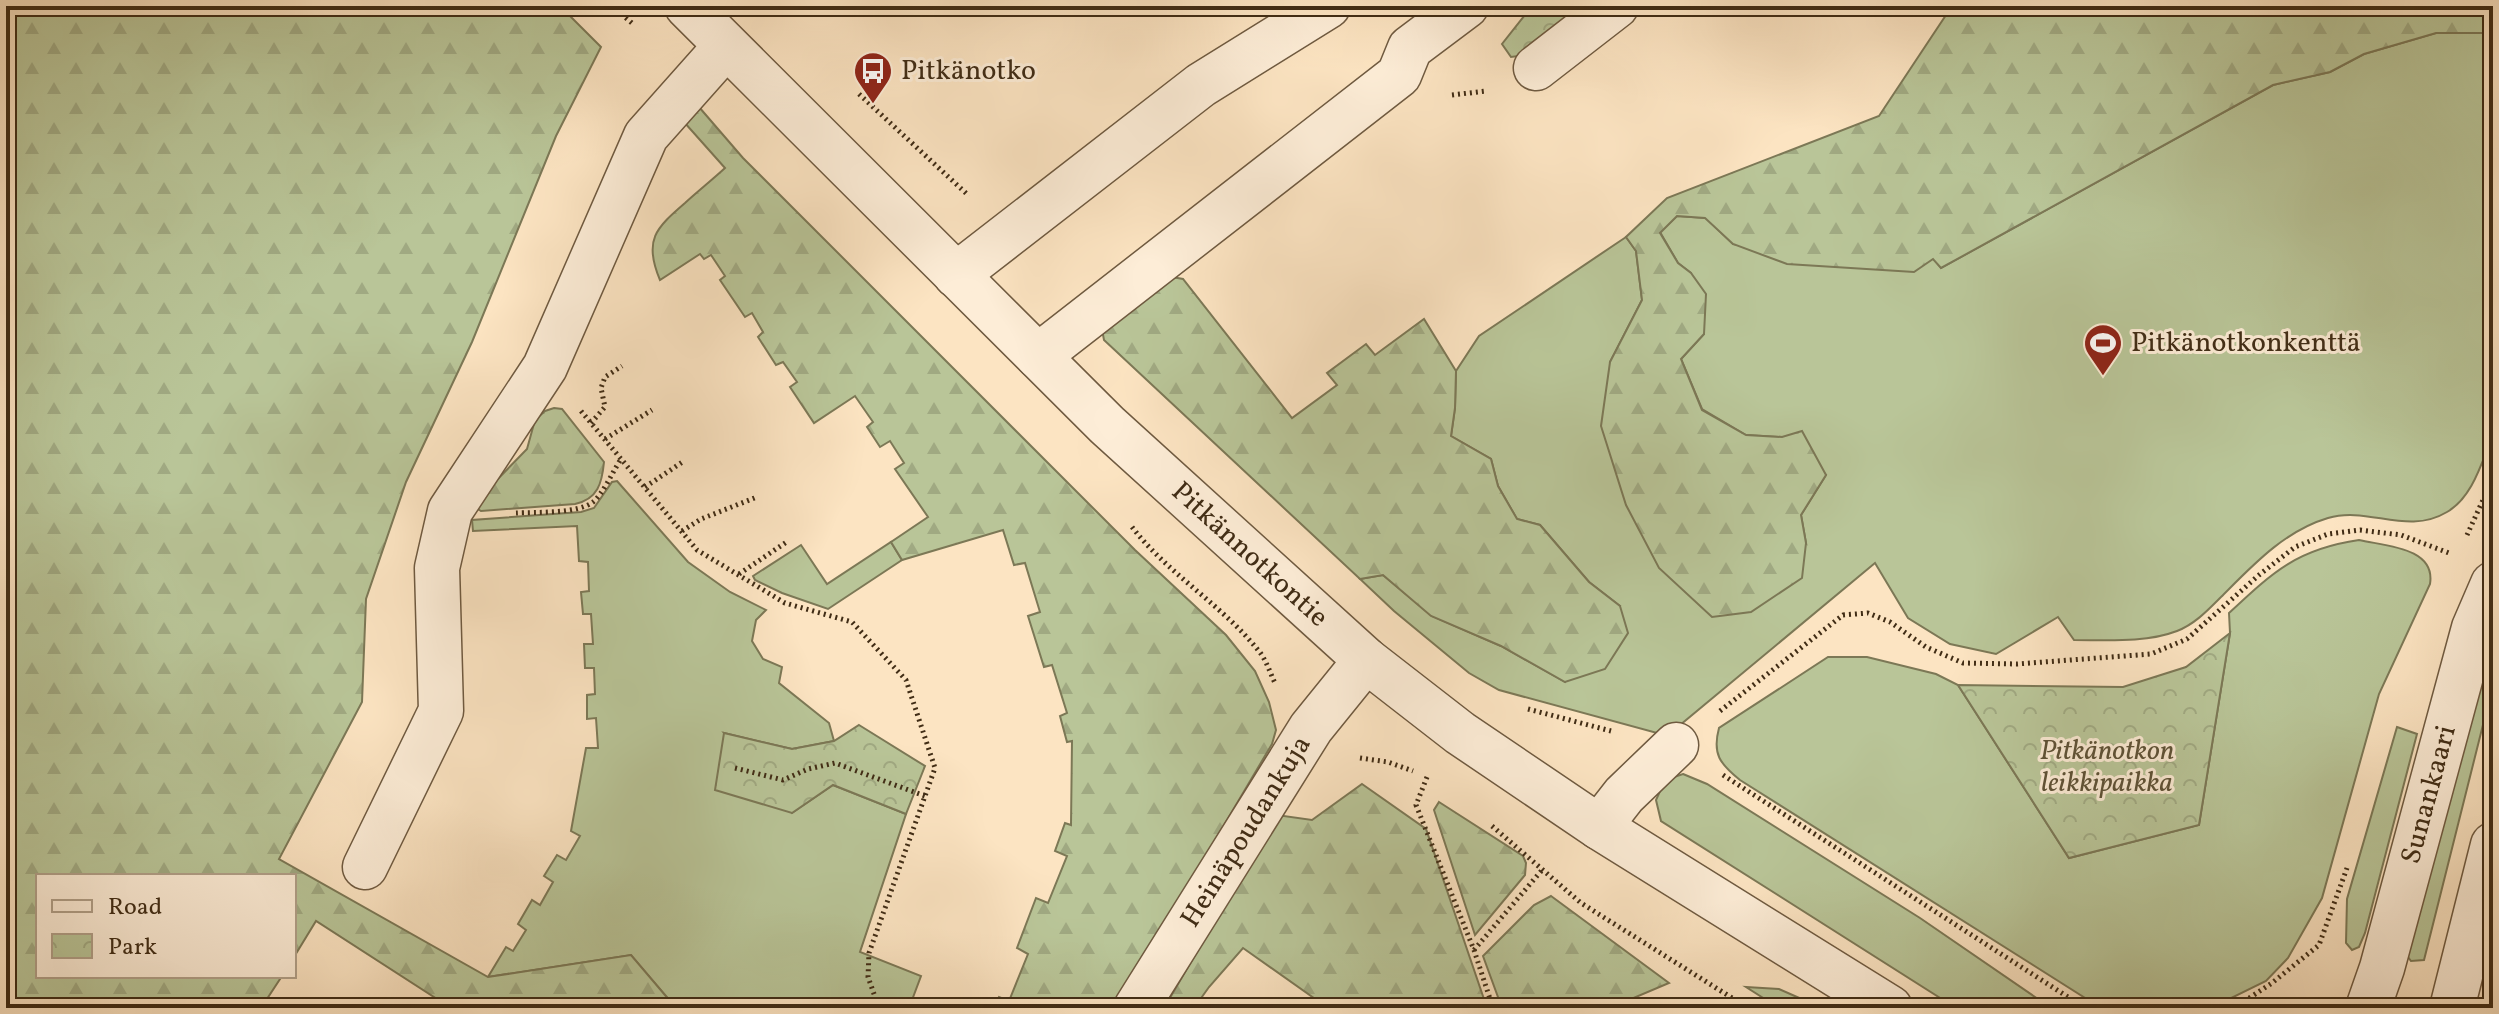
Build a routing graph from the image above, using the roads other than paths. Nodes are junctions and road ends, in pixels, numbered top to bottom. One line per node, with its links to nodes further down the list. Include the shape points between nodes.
1 (687, 6): 5 (street, Pitkännotkontie)
2 (1328, 6): 7 (street, via 1201,85)
3 (1466, 6): 8 (street, via 1410,48 1399,75)
4 (1616, 6): 6 (street)
5 (726, 46): 7 (street, Pitkännotkontie); 14 (street, via 646,136 545,367 450,511 437,568 441,711)
6 (1536, 68)
7 (956, 275): 8 (street, Pitkännotkontie)
8 (1038, 356): 10 (street, Pitkännotkontie)
9 (2493, 584): 17 (street, Sunankaari, via 2474,628)
10 (1366, 660): 12 (street, Pitkännotkontie, via 1460,733); 15 (street, Heinäpoudankuja, via 1311,728)
11 (1676, 745): 12 (street)
12 (1599, 827): 16 (street, Pitkännotkontie)
13 (2493, 845): 18 (street)
14 (365, 867)
15 (1136, 1008)
16 (1890, 1008)
17 (2368, 1008)
18 (2452, 1008)

